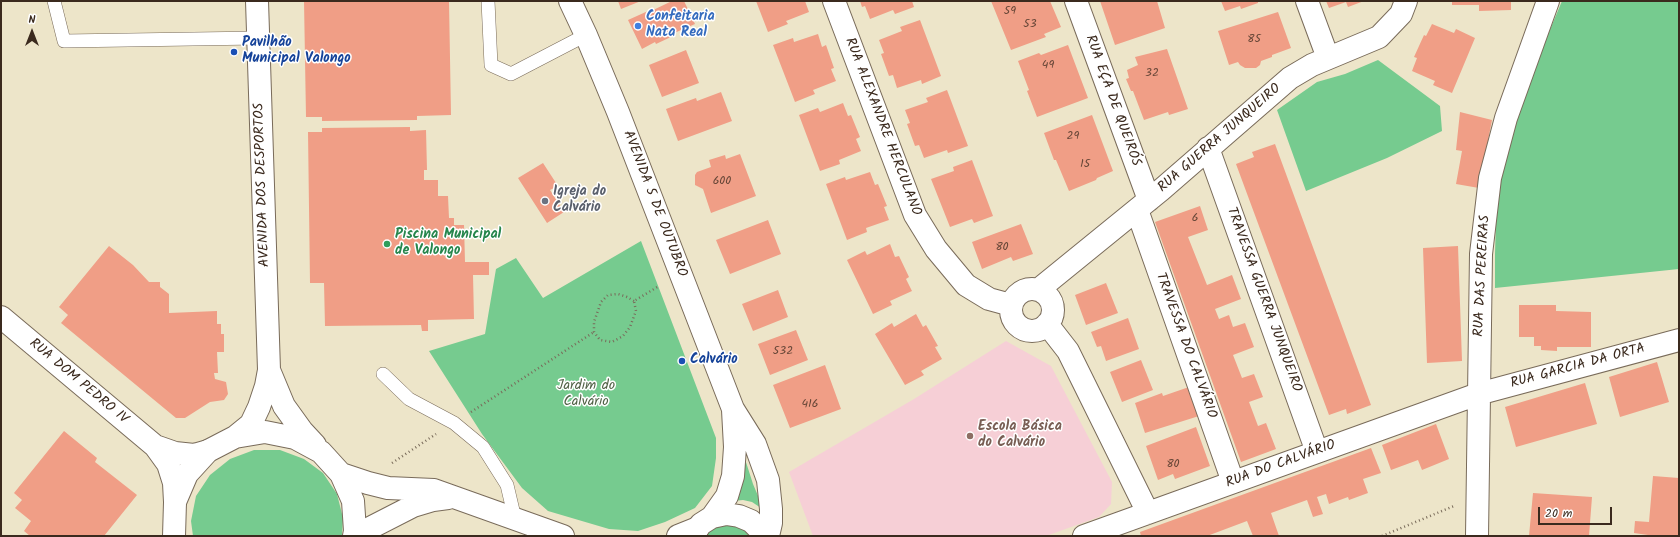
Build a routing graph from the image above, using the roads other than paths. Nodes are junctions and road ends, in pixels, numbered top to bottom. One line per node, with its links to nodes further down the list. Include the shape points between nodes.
1 (54, 1): 11 (lane, via 64,40)
2 (257, 1): 11 (street, AVENIDA DOS DESPORTOS)
3 (488, 1): 10 (lane, via 491,65 511,74)
4 (570, 1): 10 (street, AVENIDA 5 DE OUTUBRO)
5 (834, 1): 16 (street, RUA ALEXANDRE HERCULANO, via 915,215 936,249 966,285 988,299)
6 (1076, 1): 14 (street, RUA EÇA DE QUEIRÓS)
7 (1307, 1): 12 (street)
8 (1406, 1): 12 (street, RUA GUERRA JUNQUEIRO, via 1401,14 1379,37)
9 (1548, 1): 22 (street, RUA DAS PEREIRAS, via 1506,118 1490,178 1481,254)
10 (586, 35): 23 (street, AVENIDA 5 DE OUTUBRO)
11 (258, 38): 20 (street, AVENIDA DOS DESPORTOS)
12 (1328, 58): 13 (street, RUA GUERRA JUNQUEIRO, via 1312,64 1290,78)
13 (1208, 148): 14 (street, RUA GUERRA JUNQUEIRO); 28 (street, TRAVESSA GUERRA JUNQUEIRO)
14 (1143, 205): 15 (street, RUA GUERRA JUNQUEIRO); 30 (street, TRAVESSA DO CALVÁRIO)
15 (1038, 290): 16 (street, via 1024,290); 18 (street, via 1049,298 1052,304 1051,318)
16 (1011, 305): 18 (street, via 1012,318 1021,328 1035,331)
17 (1, 317): 25 (street, RUA DOM PEDRO IV)
18 (1047, 324): 33 (street, via 1068,351)
19 (1679, 340): 22 (street, RUA GARCIA DA ORTA)
20 (268, 370): 24 (street, AVENIDA DOS DESPORTOS, via 266,386 251,424); 27 (street, AVENIDA DOS DESPORTOS, via 284,406)
21 (382, 374): 34 (lane, via 409,400 454,423 483,447 507,486)
22 (1478, 394): 28 (street, RUA DO CALVÁRIO); 43 (street, RUA DAS PEREIRAS)
23 (733, 409): 35 (street, AVENIDA 5 DE OUTUBRO, via 735,447 733,476 727,496); 41 (street, AVENIDA 5 DE OUTUBRO, via 756,444 768,480 771,523)
24 (235, 437): 26 (street); 27 (street, via 265,432 295,438)
25 (155, 446): 26 (street, RUA DOM PEDRO IV, via 175,453 194,455); 32 (street, RUA DOM PEDRO IV, via 168,464 174,483)
26 (208, 451): 32 (street, via 187,474)
27 (321, 452): 29 (street, AVENIDA DOS DESPORTOS)
28 (1317, 452): 30 (street, RUA DO CALVÁRIO)
29 (341, 474): 31 (street, via 388,488 434,490); 37 (street, via 353,501)
30 (1233, 482): 33 (street, RUA DO CALVÁRIO)
31 (455, 498): 34 (street); 38 (street, via 433,500 413,506 372,527)
32 (175, 502): 36 (street)
33 (1148, 513): 42 (street, RUA DO CALVÁRIO)
34 (515, 519): 39 (street)
35 (695, 529): 40 (street, via 726,514 751,521)
36 (174, 536)
37 (354, 536)
38 (364, 536)
39 (563, 536)
40 (763, 536)
41 (768, 536)
42 (1084, 536)
43 (1477, 536)

